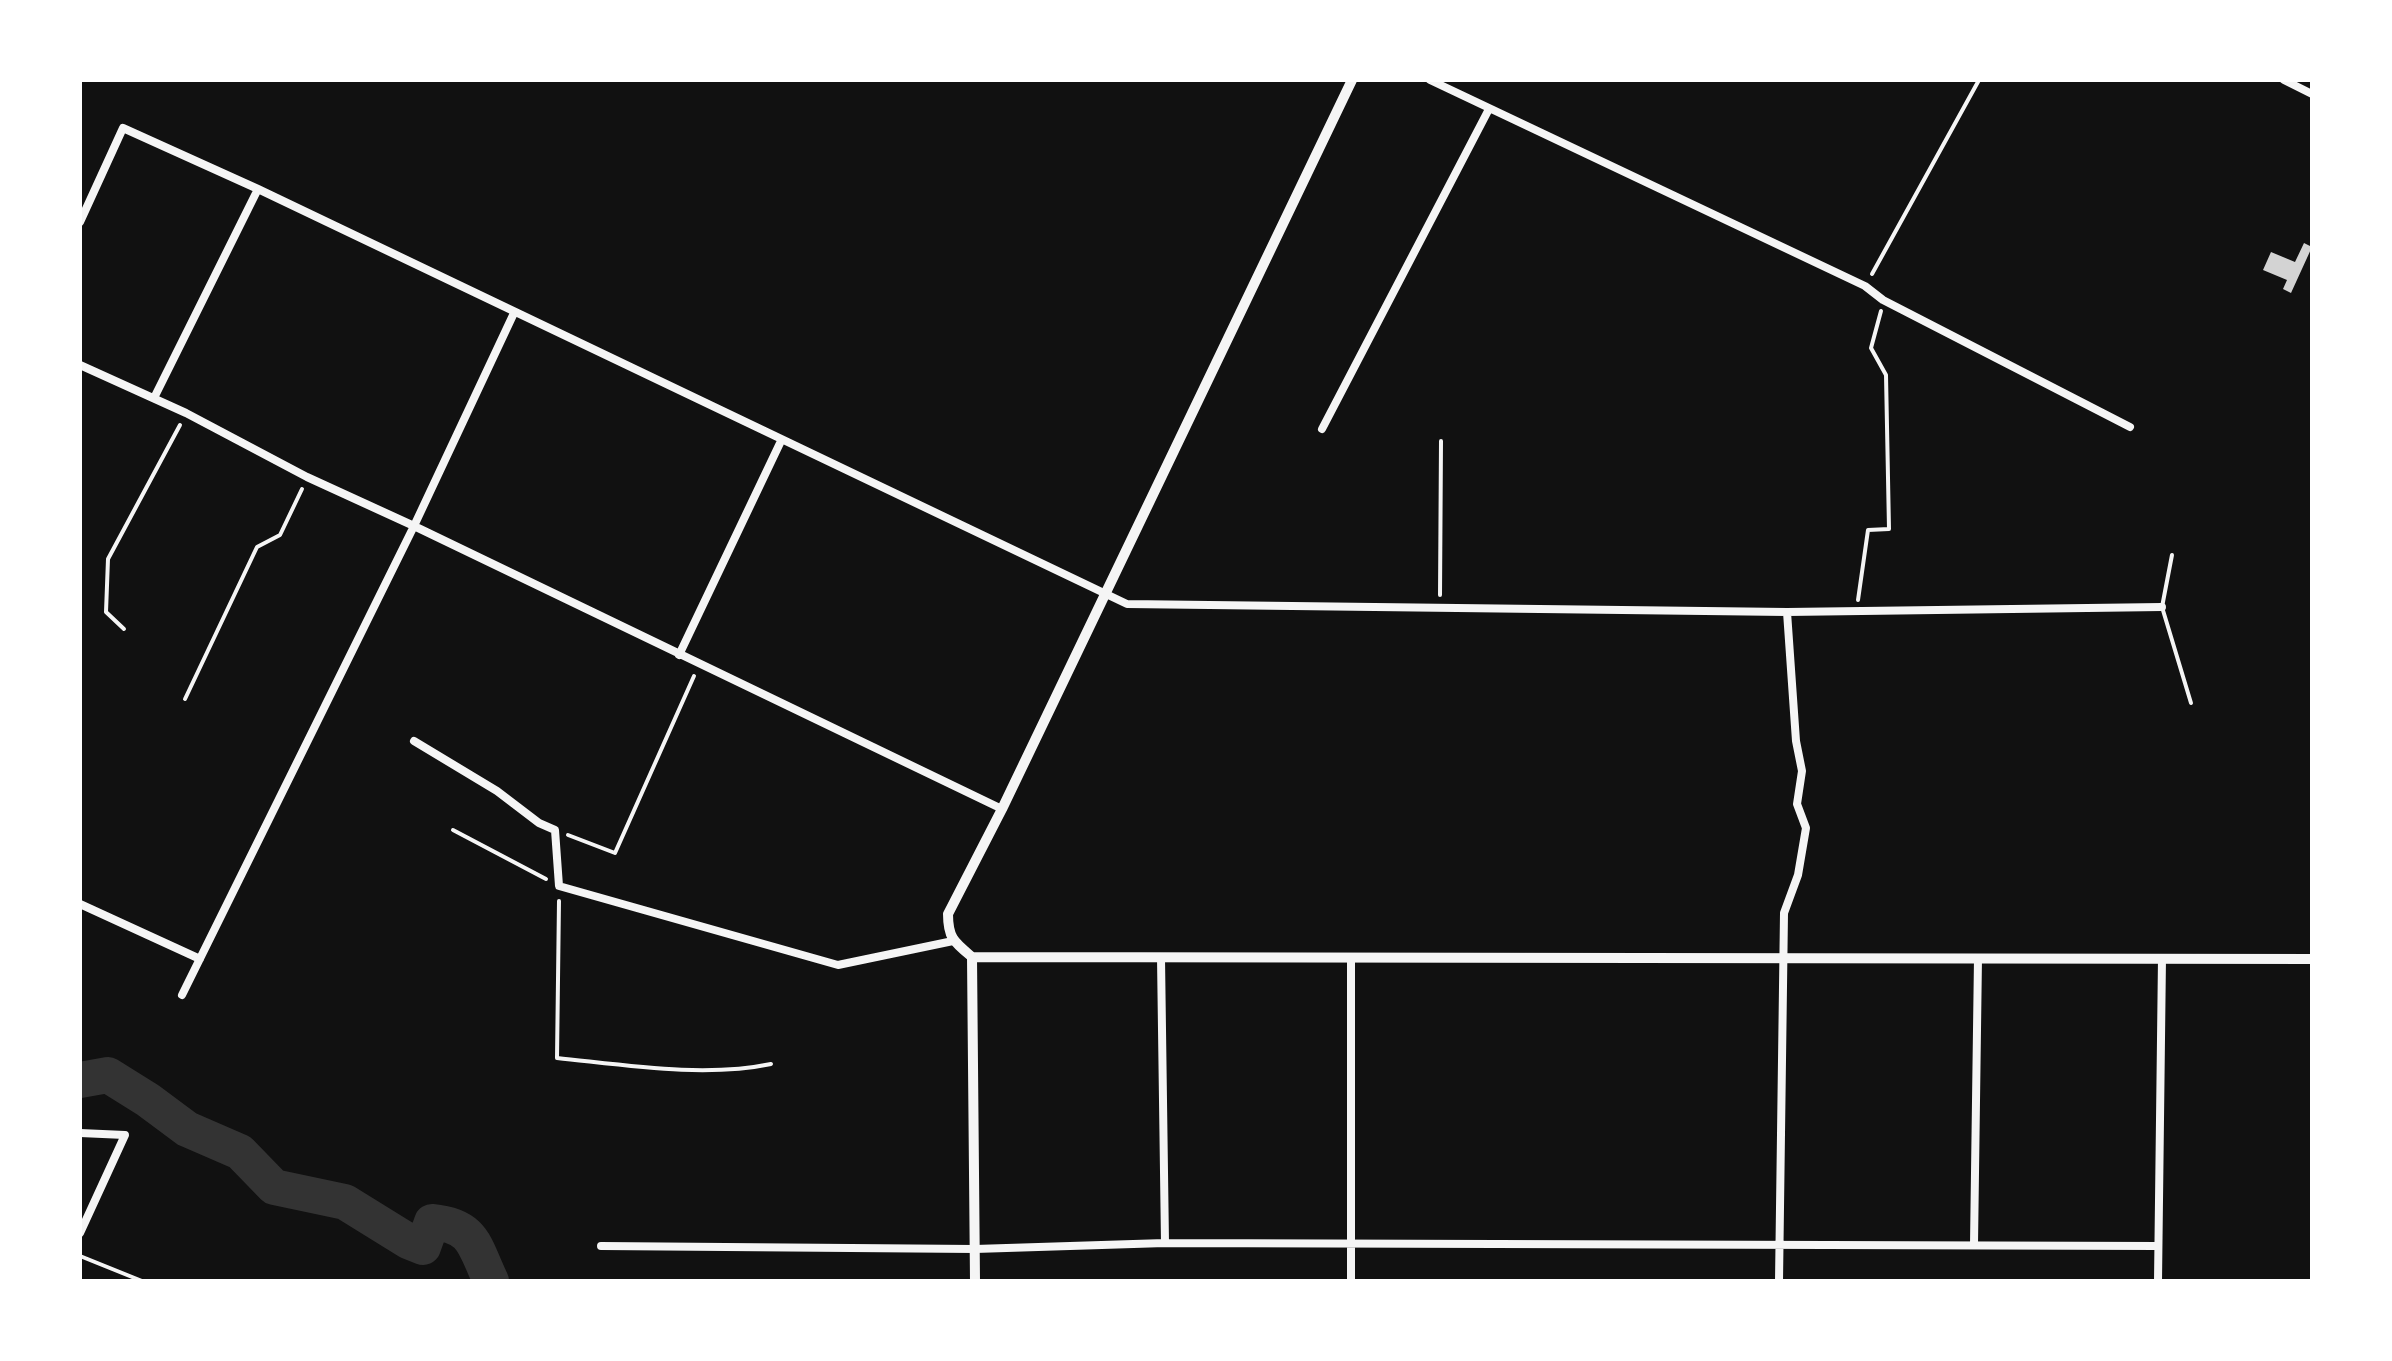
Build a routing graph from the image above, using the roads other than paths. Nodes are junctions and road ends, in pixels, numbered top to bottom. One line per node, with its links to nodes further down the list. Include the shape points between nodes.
1 (1352, 80): 16 (street)
2 (1430, 80): 5 (street)
3 (2284, 80): 4 (street)
4 (2312, 94)
5 (1489, 109): 11 (street, via 1865,286); 12 (street)
6 (258, 189): 7 (street, via 123,128); 8 (street); 10 (street)
7 (80, 222)
8 (514, 313): 13 (street); 14 (street)
9 (80, 365): 10 (street)
10 (154, 398): 14 (street)
11 (2130, 427)
12 (1322, 429)
13 (781, 441): 16 (street); 19 (street)
14 (414, 526): 19 (street); 29 (street)
15 (2172, 555): 17 (lane)
16 (1105, 594): 18 (street, via 1127,604); 22 (street)
17 (2162, 607): 18 (street); 20 (lane)
18 (1787, 612): 32 (street, via 1802,771 1797,804 1806,828 1798,875 1784,913)
19 (679, 655): 22 (street)
20 (2191, 703)
21 (414, 741): 24 (street, via 555,830 559,886 838,965)
22 (1002, 809): 24 (street, via 948,914)
23 (80, 904): 29 (street)
24 (953, 941): 25 (street)
25 (972, 957): 26 (street); 42 (street)
26 (1161, 958): 30 (street); 36 (street)
27 (1978, 958): 28 (street); 32 (street); 38 (street)
28 (2162, 958): 31 (street); 40 (street)
29 (200, 959): 33 (street)
30 (1351, 959): 32 (street); 37 (street)
31 (2312, 959)
32 (1782, 960): 41 (street)
33 (182, 995)
34 (80, 1133): 35 (street, via 125,1135)
35 (80, 1233)
36 (1165, 1243): 37 (street); 42 (street)
37 (1351, 1243): 41 (street); 46 (street)
38 (1974, 1244): 40 (street); 41 (street)
39 (601, 1246): 42 (street)
40 (2158, 1246): 48 (street)
41 (1779, 1247): 47 (street)
42 (975, 1249): 45 (street)
43 (80, 1256): 44 (lane)
44 (142, 1281)
45 (975, 1281)
46 (1351, 1281)
47 (1779, 1281)
48 (2158, 1281)

